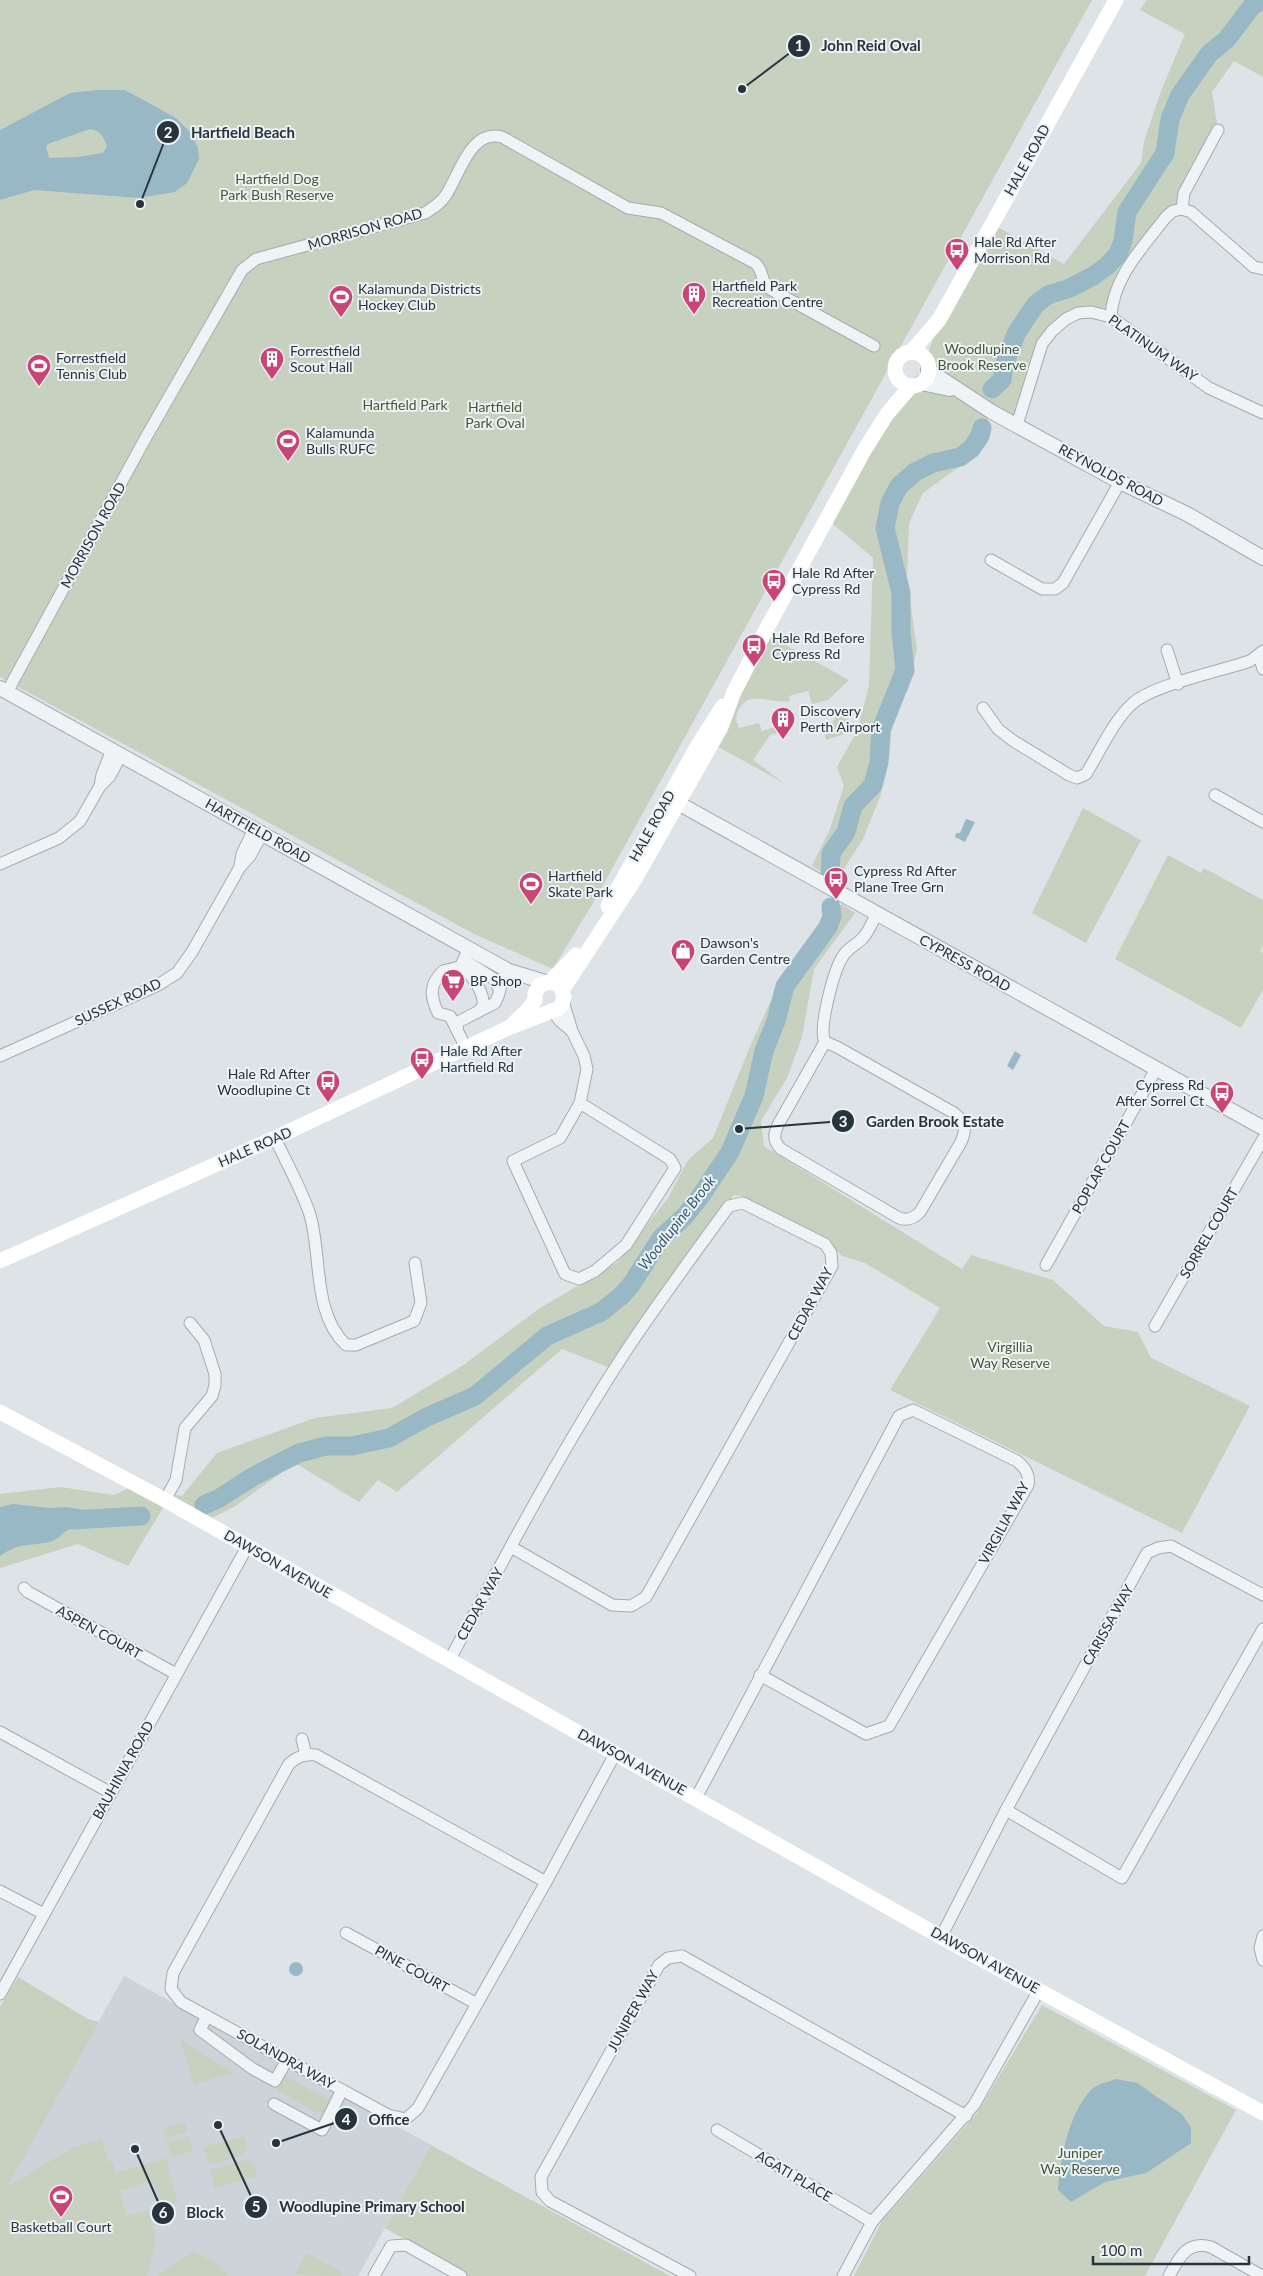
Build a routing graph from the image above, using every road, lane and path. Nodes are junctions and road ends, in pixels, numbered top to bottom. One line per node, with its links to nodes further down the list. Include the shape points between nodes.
1 (1116, 0): 6 (main road, HALE ROAD)
2 (1218, 130): 3 (street, via 1184,193)
3 (1182, 209): 4 (street, via 1191,212 1254,266); 5 (street, via 1166,217 1125,272 1112,302)
4 (1263, 269)
5 (1111, 317): 12 (street, PLATINUM WAY, via 1209,388); 13 (street, PLATINUM WAY, via 1091,312 1078,313 1052,331 1042,344)
6 (938, 320): 8 (main road, HALE ROAD); 10 (main road, HALE ROAD)
7 (874, 346): 21 (street, MORRISON ROAD, via 770,289 763,282 761,270 755,263 680,222 661,213 628,208 502,137 481,138 445,197 425,213 256,259 242,270)
8 (911, 352): 9 (main road, via 898,358); 10 (main road, via 917,353)
9 (896, 375): 10 (main road, via 902,383); 11 (main road, HALE ROAD)
10 (922, 375): 11 (main road, HALE ROAD); 13 (street, REYNOLDS ROAD)
11 (887, 414): 25 (main road, HALE ROAD, via 767,628 734,692 721,727)
12 (1263, 414)
13 (1017, 424): 14 (street, REYNOLDS ROAD)
14 (1120, 482): 15 (street, REYNOLDS ROAD, via 1187,514); 16 (street, via 1064,584 1054,589 1042,589)
15 (1263, 558)
16 (991, 560)
17 (1167, 650): 20 (street)
18 (1261, 653): 19 (street); 20 (street, via 1250,661)
19 (1263, 669)
20 (1178, 684): 22 (street, via 1151,691 1132,703 1086,774 1077,778 1012,740 998,729)
21 (4, 690): 23 (street, HARTFIELD ROAD)
22 (984, 708)
23 (117, 753): 27 (street, HARTFIELD ROAD); 28 (street, via 102,775 100,786 80,821 59,838)
24 (1215, 795): 26 (street)
25 (673, 801): 29 (street, CYPRESS ROAD); 33 (main road, HALE ROAD, via 612,917)
26 (1263, 822)
27 (258, 831): 30 (street, HARTFIELD ROAD); 40 (street, SUSSEX ROAD, via 242,854 240,867 192,952 177,972 158,985)
28 (0, 864)
29 (877, 914): 38 (street, via 864,937 840,962 825,1016 822,1037); 41 (street, CYPRESS ROAD)
30 (467, 959): 31 (street, HARTFIELD ROAD); 32 (street, via 494,979); 35 (street, via 469,971 483,998 483,1006); 37 (street, via 444,971 431,993 438,1013 450,1016)
31 (512, 972): 32 (street, via 502,978); 33 (street, HARTFIELD ROAD); 34 (street, HARTFIELD ROAD)
32 (499, 989): 35 (street, via 495,1003)
33 (554, 996): 34 (main road, HALE ROAD, via 537,989); 34 (main road, via 540,1007); 36 (main road, HALE ROAD, via 534,1020); 42 (street, via 584,1056 587,1069)
34 (535, 998): 36 (main road, HALE ROAD, via 528,1010)
35 (478, 1012): 37 (street, via 461,1020)
36 (508, 1028): 39 (main road, HALE ROAD)
37 (458, 1030): 39 (street)
38 (825, 1042): 38 (street, via 774,1132 776,1144 899,1218 904,1220 915,1216 961,1142 964,1124 954,1113)
39 (466, 1048): 44 (main road, HALE ROAD)
40 (0, 1056)
41 (1156, 1068): 43 (street, CYPRESS ROAD); 48 (street, POPLAR COURT)
42 (580, 1103): 42 (street, via 560,1138 513,1161 565,1274 578,1279 595,1271 626,1245 675,1168 670,1159)
43 (1263, 1128)
44 (275, 1138): 46 (main road, HALE ROAD); 47 (street, via 310,1215 319,1285 335,1335 346,1345 356,1345 414,1320 421,1303)
45 (1263, 1139): 50 (street, SORREL COURT)
46 (0, 1261)
47 (415, 1263)
48 (1046, 1265)
49 (190, 1323): 52 (street, via 204,1340 215,1374 215,1385 212,1396 185,1428 176,1480)
50 (1155, 1326)
51 (0, 1412): 52 (main road, DAWSON AVENUE)
52 (165, 1500): 53 (main road, DAWSON AVENUE)
53 (247, 1547): 58 (main road, DAWSON AVENUE); 59 (street, BAUHINIA ROAD)
54 (511, 1547): 54 (street, CEDAR WAY, via 550,1475 628,1348 729,1206 743,1203 825,1244 831,1253 832,1266 646,1597 631,1606 612,1604); 58 (street, CEDAR WAY)
55 (24, 1588): 59 (street, ASPEN COURT)
56 (1263, 1595): 67 (street, CARISSA WAY, via 1171,1546 1147,1553)
57 (1263, 1629): 67 (street, via 1122,1878)
58 (449, 1661): 63 (main road, DAWSON AVENUE)
59 (176, 1674): 65 (street, BAUHINIA ROAD)
60 (760, 1676): 60 (street, VIRGILIA WAY, via 899,1416 913,1410 1024,1467 1028,1485 888,1726 866,1734); 66 (street, VIRGILIA WAY)
61 (0, 1732): 65 (street)
62 (302, 1739): 64 (street)
63 (615, 1754): 66 (main road, DAWSON AVENUE); 68 (street, SOLANDRA WAY)
64 (306, 1755): 68 (street, via 316,1755); 78 (street, SOLANDRA WAY, via 289,1764 173,1973 171,1989 180,2002)
65 (110, 1793): 70 (street, BAUHINIA ROAD)
66 (696, 1798): 73 (main road, DAWSON AVENUE)
67 (1006, 1810): 73 (street, CARISSA WAY)
68 (546, 1882): 77 (street, SOLANDRA WAY)
69 (0, 1891): 70 (street)
70 (44, 1914): 76 (street, BAUHINIA ROAD)
71 (346, 1933): 77 (street, PINE COURT)
72 (1263, 1936): 74 (street, via 1260,1948)
73 (941, 1937): 75 (main road, DAWSON AVENUE)
74 (1263, 1960)
75 (1039, 1990): 82 (main road, DAWSON AVENUE); 83 (street)
76 (0, 1994)
77 (477, 2004): 80 (street, SOLANDRA WAY, via 418,2108 406,2119 388,2115)
78 (207, 2016): 79 (street, SOLANDRA WAY); 79 (street, via 200,2030 275,2081)
79 (288, 2060): 80 (street, SOLANDRA WAY)
80 (342, 2090): 81 (street, via 322,2130)
81 (274, 2104)
82 (1263, 2113)
83 (966, 2116): 85 (street); 88 (street, JUNIPER WAY, via 682,1956 668,1958 659,1965 541,2177 542,2192 550,2201)
84 (717, 2130): 85 (street, AGATI PLACE)
85 (872, 2222): 89 (street)
86 (374, 2276): 87 (street, via 391,2246 406,2245)
87 (461, 2276)
88 (690, 2276)
89 (844, 2276)
90 (1169, 2276): 91 (street, via 1187,2248 1202,2244)
91 (1262, 2276)

